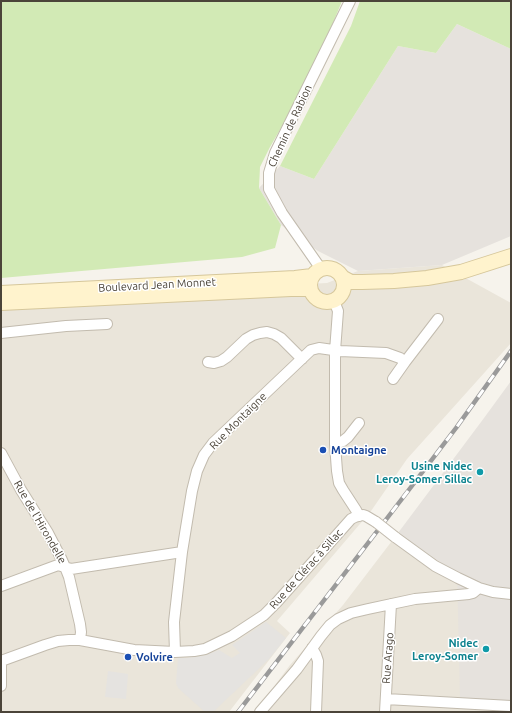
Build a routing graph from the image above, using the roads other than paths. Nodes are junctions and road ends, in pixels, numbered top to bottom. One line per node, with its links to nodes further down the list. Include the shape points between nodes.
1 (350, 1): 4 (street, Chemin de Rabion, via 275,153 269,173 269,189)
2 (511, 256): 5 (main road, via 461,272 427,278 351,282)
3 (511, 263): 5 (main road, via 463,278 428,285 395,289)
4 (314, 278): 5 (main road, via 329,269 333,270 339,274); 5 (main road, via 313,296 320,301 328,302); 6 (main road, Boulevard Jean Monnet); 7 (main road, via 291,289)
5 (340, 289): 11 (street)
6 (1, 293)
7 (1, 303)
8 (438, 319): 14 (street)
9 (107, 324): 10 (street)
10 (1, 333)
11 (335, 350): 12 (street, Rue Montaigne, via 315,349); 14 (street, Rue Montaigne, via 386,353); 17 (street)
12 (302, 359): 13 (street, via 280,338 267,332 246,339 221,361); 20 (street, Rue Montaigne, via 204,455 192,491)
13 (208, 362)
14 (405, 362): 15 (street)
15 (393, 379)
16 (359, 423): 17 (street, via 348,437)
17 (335, 444): 19 (street, via 339,483)
18 (1, 453): 21 (street, Rue de l'Hirondelle)
19 (359, 516): 23 (street, bridge, via 366,516 376,522 435,566); 28 (street, Rue de Clérac à Sillac, via 344,526 264,615 232,636 205,649)
20 (182, 552): 21 (street, via 71,569); 28 (street, Rue Montaigne, via 174,622)
21 (65, 567): 22 (street, via 58,565); 26 (street, Rue de l'Hirondelle, via 80,624)
22 (1, 586)
23 (479, 588): 24 (street); 25 (street, via 469,594)
24 (511, 594)
25 (391, 604): 27 (street, via 338,618); 32 (street, Rue Arago)
26 (80, 640): 28 (street, Rue de Clérac à Sillac, via 134,650); 29 (street, Rue de Clérac à Sillac, via 58,641)
27 (312, 648): 34 (street); 35 (street, via 318,661)
28 (176, 652)
29 (1, 661)
30 (1, 665): 31 (street)
31 (1, 686)
32 (386, 699): 33 (street); 36 (street, Rue Arago)
33 (511, 706)
34 (260, 712)
35 (316, 712)
36 (385, 712)

